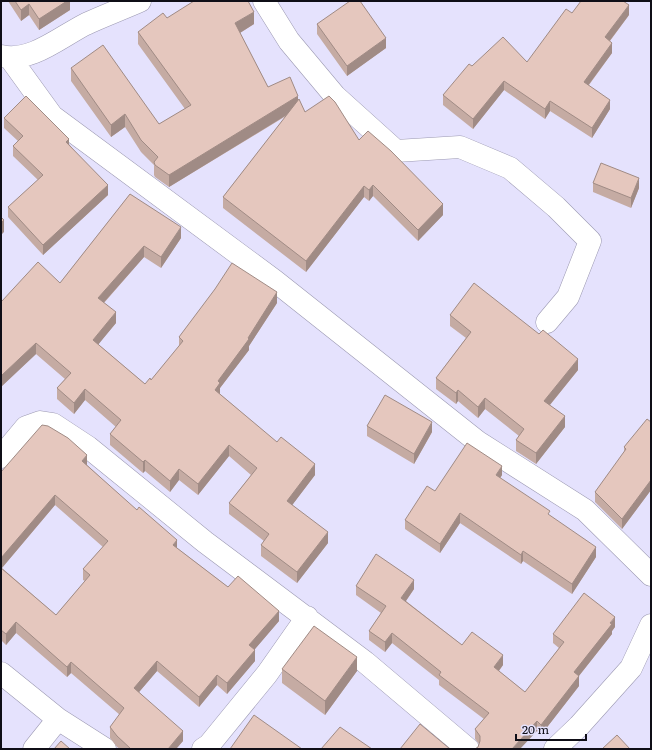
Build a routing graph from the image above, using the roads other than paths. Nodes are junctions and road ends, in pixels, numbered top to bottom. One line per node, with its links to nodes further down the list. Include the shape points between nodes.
1 (140, 1): 3 (street, via 86,24 37,51)
2 (264, 1): 4 (street, via 289,41 335,96 396,151 460,147 510,168 556,207 590,241 568,297)
3 (5, 57): 6 (street, via 52,116 275,281 478,442 585,510)
4 (547, 322)
5 (1, 457): 7 (street, via 26,427 40,422 53,424 88,447 205,542)
6 (651, 575)
7 (307, 617): 13 (street, via 267,674); 14 (street)
8 (651, 626): 15 (street, via 632,668)
9 (1, 673): 10 (street)
10 (58, 719): 11 (street); 12 (street)
11 (34, 749)
12 (106, 749)
13 (203, 749)
14 (468, 749)
15 (555, 749)

